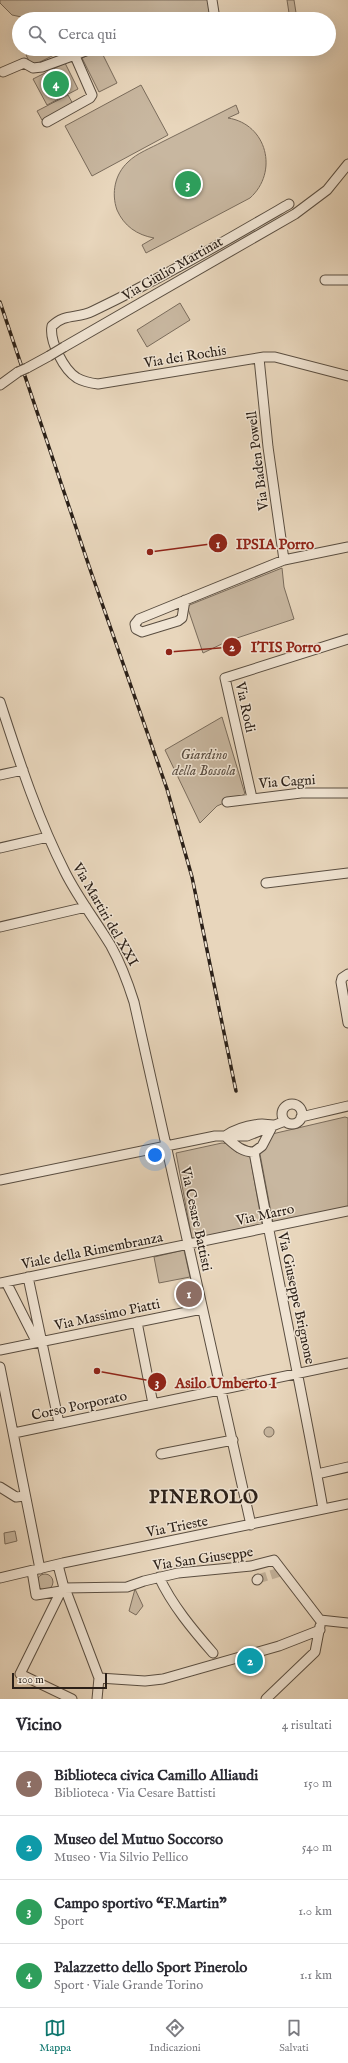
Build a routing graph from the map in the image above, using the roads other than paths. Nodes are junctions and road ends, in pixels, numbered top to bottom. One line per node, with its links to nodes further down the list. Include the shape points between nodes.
1 (212, 0): 2 (street)
2 (214, 12)
3 (75, 56): 4 (street, via 64,57 42,67 33,68 24,63); 5 (street, via 92,95)
4 (3, 72)
5 (47, 122)
6 (348, 164): 12 (street, Via Giulio Martinat, bridge, via 327,190 295,214)
7 (289, 204): 10 (street, Via dei Rochis, via 92,312 59,319 52,326 50,333 52,343 71,372 87,382 98,384)
8 (325, 280): 9 (street)
9 (348, 280)
10 (259, 358): 11 (street, Via dei Rochis, via 275,357); 14 (street, Via Baden Powell)
11 (348, 376)
12 (0, 385)
13 (348, 547): 14 (street)
14 (284, 560): 15 (street)
15 (185, 600): 15 (street, via 139,619 135,624 136,629 142,632 178,621 182,618)
16 (348, 639): 21 (street, Via Rodi, via 225,678)
17 (0, 702): 18 (street, Via Martiri del XXI)
18 (23, 770): 19 (street); 23 (street, Via Martiri del XXI)
19 (0, 775)
20 (348, 793): 21 (street, Via Cagni, via 301,793)
21 (252, 798): 22 (street, Via Cagni)
22 (227, 802)
23 (48, 837): 24 (street); 27 (street, Via Martiri del XXI)
24 (0, 848)
25 (348, 874): 26 (street)
26 (266, 883)
27 (86, 907): 28 (street); 36 (street, Via Martiri del XXI, via 124,972 134,1002)
28 (0, 927)
29 (348, 974): 30 (street, via 341,982)
30 (348, 1023)
31 (348, 1106): 32 (street)
32 (301, 1117): 33 (street, via 294,1123); 33 (street, via 300,1108 291,1103 283,1109 282,1116)
33 (285, 1121): 34 (street)
34 (273, 1125): 35 (street, via 247,1136); 37 (street)
35 (225, 1136): 36 (street); 37 (street, via 238,1147)
36 (167, 1146): 38 (street); 41 (street, Via Cesare Battisti)
37 (255, 1155): 40 (street, Via Giuseppe Brignone)
38 (0, 1180)
39 (348, 1211): 40 (street, Via Marro)
40 (268, 1228): 41 (street, Via Marro); 50 (street, Via Giuseppe Brignone)
41 (188, 1245): 42 (street, Viale della Rimembranza); 44 (street, Via Cesare Battisti)
42 (28, 1277): 43 (street, Viale della Rimembranza); 46 (street)
43 (3, 1282): 46 (street, via 34,1336)
44 (202, 1309): 45 (street, Via Massimo Piatti); 51 (street, Via Cesare Battisti)
45 (137, 1322): 46 (street, Via Massimo Piatti); 52 (street)
46 (41, 1342): 47 (street, Via Massimo Piatti); 53 (street)
47 (0, 1350)
48 (348, 1363): 50 (street, Corso Porporato)
49 (0, 1367): 54 (street)
50 (299, 1374): 51 (street, Corso Porporato); 58 (street, Via Giuseppe Brignone)
51 (221, 1390): 52 (street, Corso Porporato); 55 (street, Via Cesare Battisti)
52 (153, 1404): 53 (street, Corso Porporato)
53 (58, 1424): 54 (street, Corso Porporato)
54 (14, 1432): 60 (street)
55 (233, 1440): 56 (street); 63 (street, Via Cesare Battisti)
56 (161, 1454)
57 (348, 1468): 58 (street)
58 (317, 1474): 62 (street, Via Giuseppe Brignone)
59 (0, 1487): 60 (street, via 16,1497)
60 (25, 1496): 65 (street)
61 (348, 1504): 62 (street, Via Trieste)
62 (323, 1510): 63 (street, Via Trieste)
63 (251, 1525): 64 (street, Via Trieste)
64 (58, 1565): 65 (street, Via Trieste); 68 (street)
65 (33, 1571): 67 (street, Via Trieste); 68 (street, Via San Giuseppe, via 36,1595)
66 (159, 1577): 68 (street, Via San Giuseppe, via 126,1587); 69 (street, Via San Giuseppe, via 251,1566 274,1560); 72 (street, via 163,1588 190,1627)
67 (0, 1578)
68 (63, 1590): 73 (street, via 66,1591); 74 (street, via 20,1674)
69 (320, 1620): 70 (street); 71 (street)
70 (348, 1622)
71 (320, 1630): 73 (street, via 279,1646 163,1679 145,1681); 76 (street, via 315,1652)
72 (213, 1653)
73 (99, 1678): 75 (street)
74 (72, 1699)
75 (97, 1699)
76 (266, 1699)

